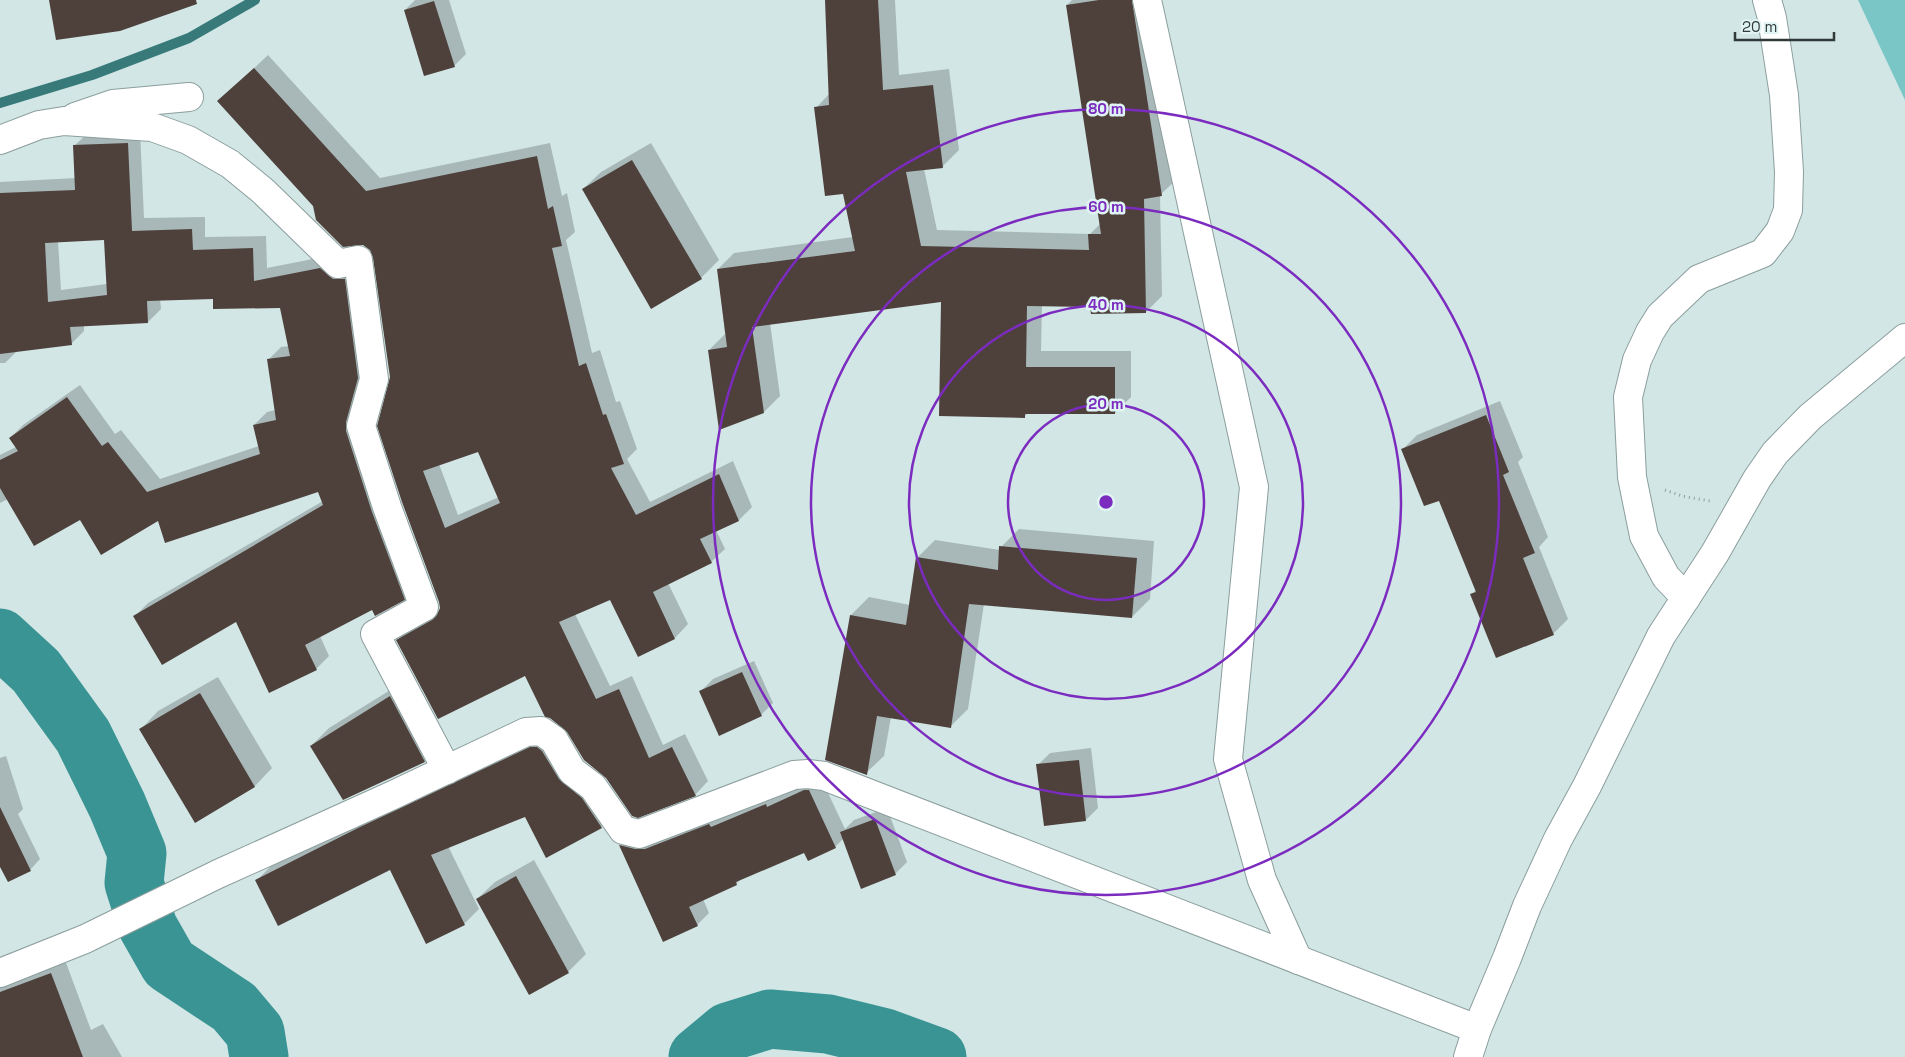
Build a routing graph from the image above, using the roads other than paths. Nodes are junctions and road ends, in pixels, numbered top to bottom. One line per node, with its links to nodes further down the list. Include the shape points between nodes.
1 (1147, 0): 9 (street, via 1254,487 1228,759 1262,880)
2 (1767, 0): 7 (street, via 1784,95 1788,210 1780,231 1764,253 1699,279 1660,316 1637,360 1628,397 1632,477 1644,536 1666,576)
3 (189, 97): 4 (street, via 113,104)
4 (64, 121): 5 (street, via 39,124); 8 (street, via 152,127 188,140 230,164 263,191 338,264 358,260 374,379 361,426 424,607 375,634)
5 (0, 140)
6 (1905, 338): 7 (street, via 1810,417 1775,453 1716,554)
7 (1686, 598): 11 (street, via 1661,636 1558,839)
8 (447, 770): 9 (street, via 526,732 541,731 554,740 572,771 593,787 623,830 639,834 794,775 824,776); 10 (street, via 218,874 85,939)
9 (1298, 960): 11 (street)
10 (0, 973)
11 (1477, 1029): 12 (street)
12 (1468, 1057)

